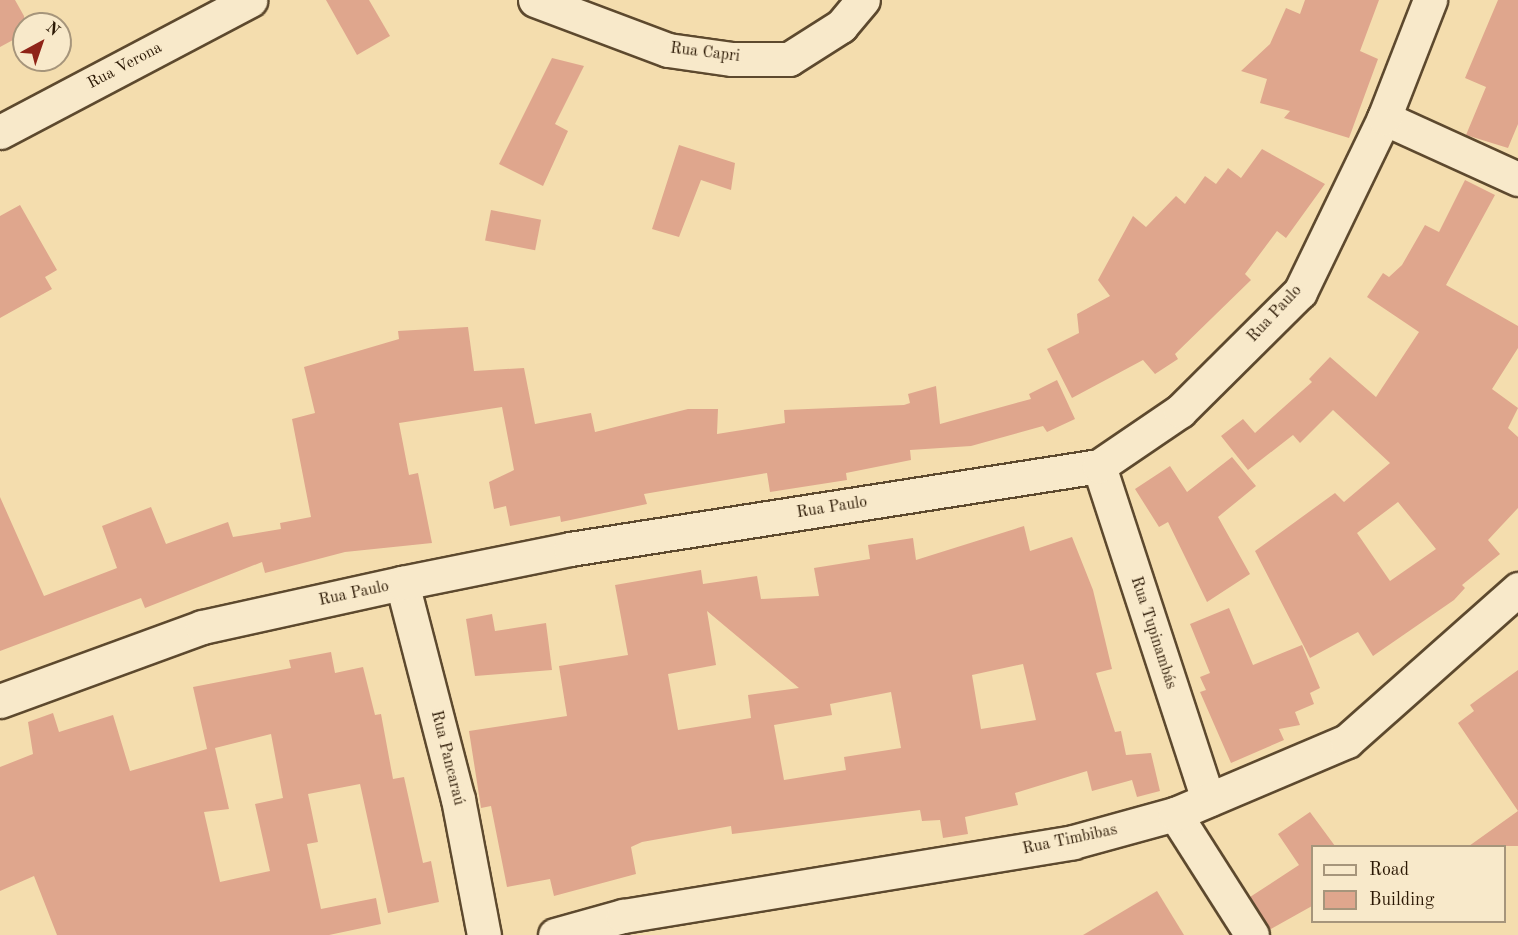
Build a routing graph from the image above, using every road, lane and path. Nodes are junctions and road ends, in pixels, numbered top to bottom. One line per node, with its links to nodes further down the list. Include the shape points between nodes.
1 (250, 0): 6 (street, Rua Verona)
2 (535, 0): 3 (street, Rua Capri, via 668,50 732,59 789,59 841,26)
3 (863, 0)
4 (1430, 0): 5 (street, Rua Paulo)
5 (1384, 118): 7 (street); 8 (street, Rua Paulo, via 1300,292 1180,411)
6 (0, 132)
7 (1518, 179)
8 (1099, 466): 9 (street, Rua Paulo, via 570,549); 12 (street, Rua Tupinambás)
9 (402, 583): 11 (street, Rua Paulo, via 202,627); 15 (street, Rua Pancaraú, via 458,799)
10 (1518, 589): 12 (street, Rua Timbibas, via 1347,741)
11 (0, 701)
12 (1208, 800): 13 (street, Rua Timbibas)
13 (1175, 814): 14 (street, Rua Timbibas, via 1073,842 623,916); 16 (street)
14 (572, 933)
15 (484, 935)
16 (1252, 935)

